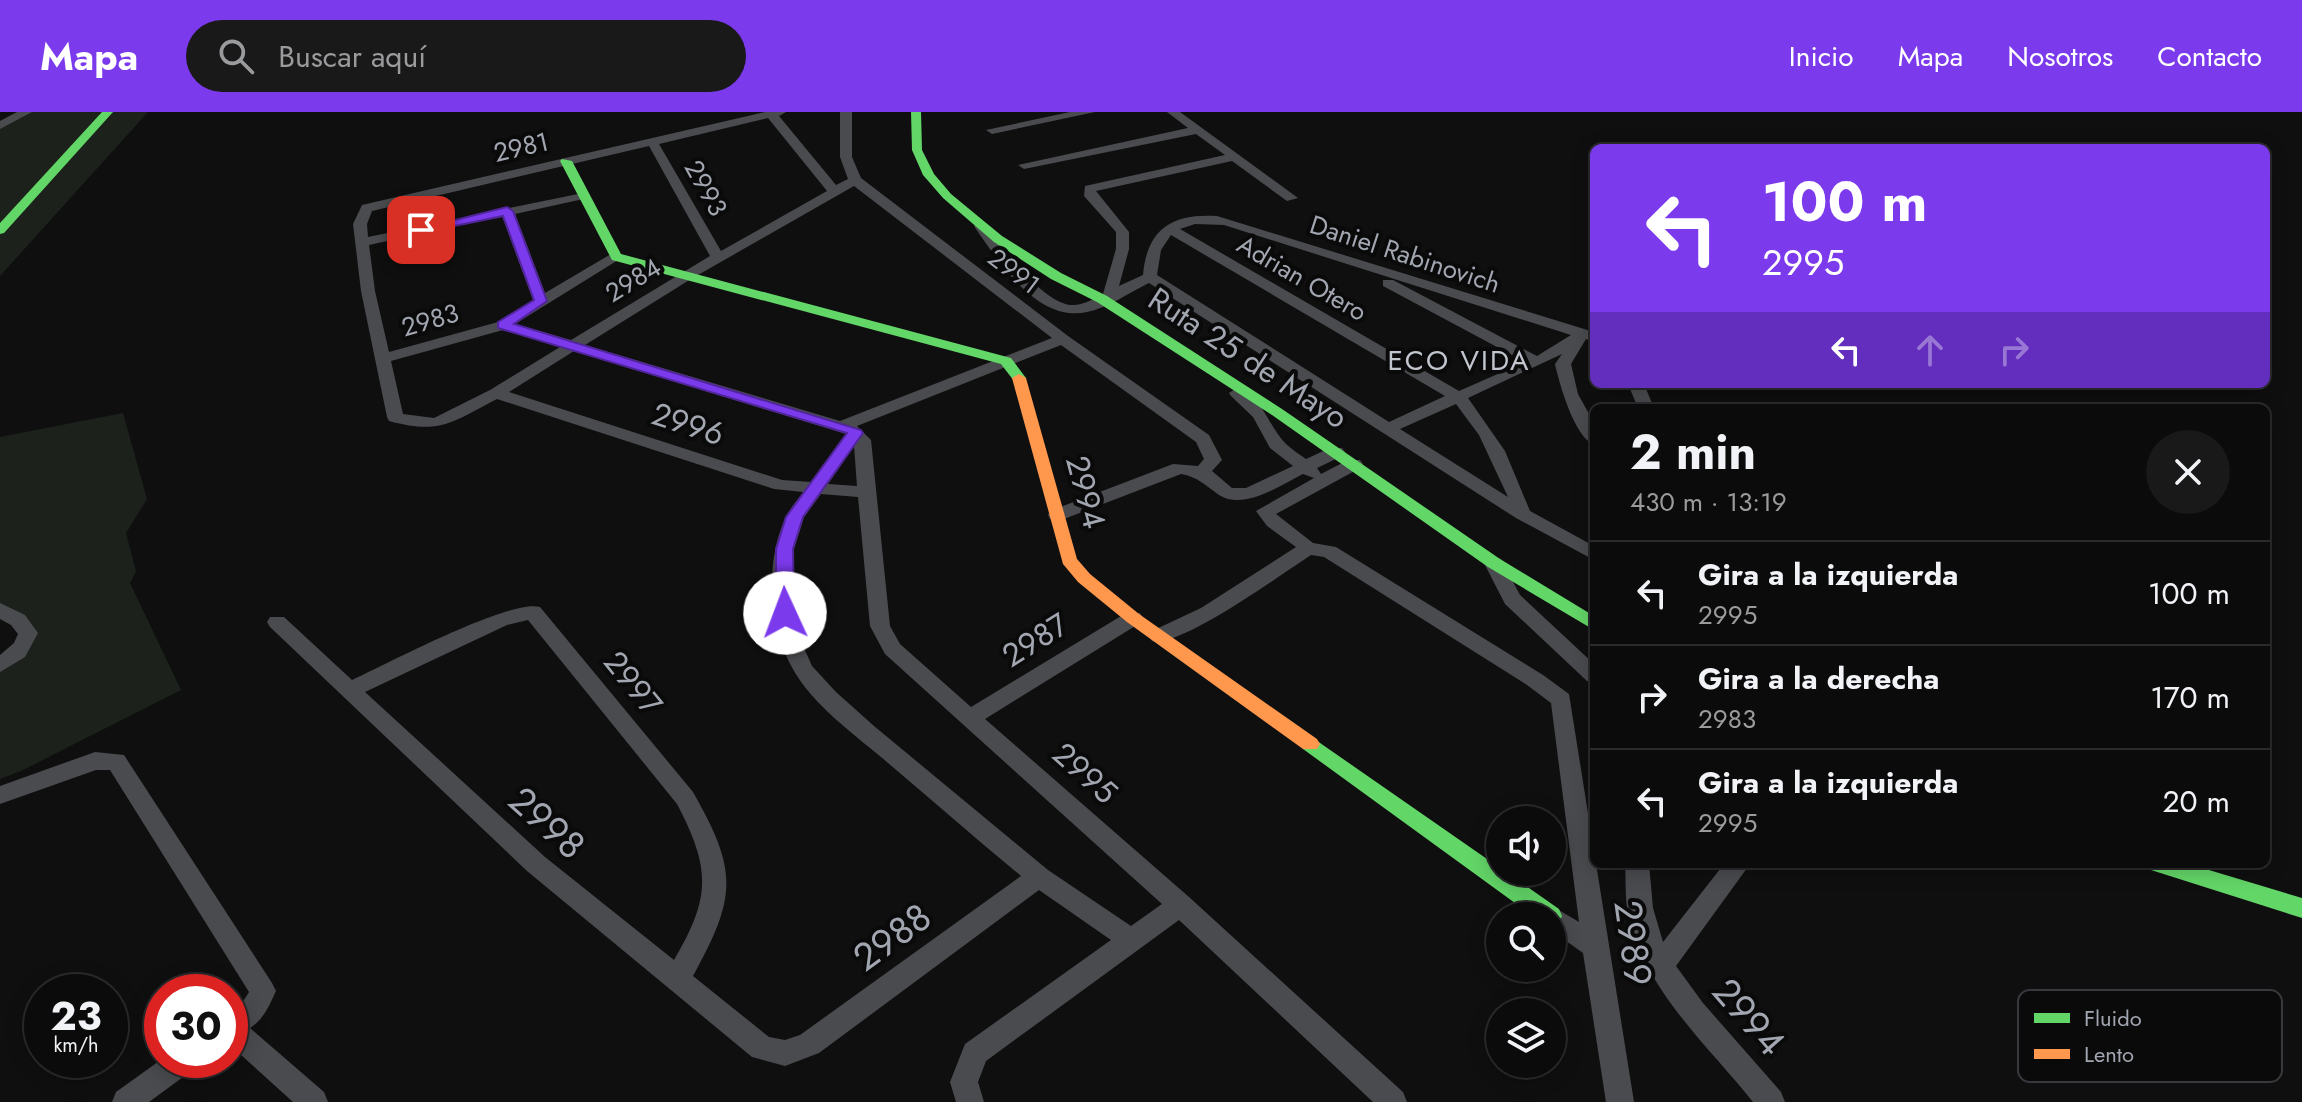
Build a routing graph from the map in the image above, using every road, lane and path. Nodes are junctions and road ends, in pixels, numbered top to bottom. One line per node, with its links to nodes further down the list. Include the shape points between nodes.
1 (26, 112): 10 (street)
2 (88, 112): 18 (main road)
3 (108, 112): 24 (main road)
4 (846, 112): 17 (street, via 846,157)
5 (916, 112): 31 (main road, Ruta 25 de Mayo, via 918,155 943,194 1076,289)
6 (934, 112): 31 (main road, via 936,154 957,189)
7 (1089, 112): 11 (street)
8 (1173, 112): 12 (street)
9 (775, 113): 13 (street, 2981); 19 (street)
10 (0, 126)
11 (992, 130)
12 (1197, 130): 14 (street); 16 (street)
13 (652, 141): 15 (street, 2981); 27 (street, 2993)
14 (1232, 157): 21 (street); 31 (street, via 1089,189 1125,232 1120,265)
15 (566, 161): 20 (main road); 25 (street, 2981, via 367,208 360,224)
16 (1024, 165)
17 (855, 180): 19 (street, 2984); 35 (street, 2991)
18 (11, 190)
19 (835, 192): 27 (street, 2984)
20 (583, 195): 22 (street); 26 (main road)
21 (1292, 198)
22 (507, 211): 25 (street); 32 (street)
23 (1171, 229): 28 (street, Daniel Rabinovich, via 1202,218 1227,222); 30 (street, via 1154,249); 42 (street, Adrian Otero)
24 (0, 230)
25 (364, 242): 37 (street)
26 (616, 257): 29 (main road); 32 (street, 2983)
27 (718, 258): 29 (street, 2984)
28 (1342, 259): 34 (street, Daniel Rabinovich); 39 (street)
29 (686, 276): 36 (street, 2984); 38 (main road)
30 (1150, 277): 31 (street); 43 (street)
31 (1106, 297): 40 (main road, Ruta 25 de Mayo)
32 (541, 301): 33 (street, 2983)
33 (503, 325): 36 (street); 37 (street, 2983)
34 (1588, 336): 39 (street); 45 (street, via 1563,364 1570,394)
35 (1063, 339): 38 (street); 49 (street, 2991, via 1203,439 1213,460)
36 (572, 345): 41 (street, 2984); 44 (street)
37 (381, 359): 41 (street, 2984, via 395,417 437,423)
38 (1006, 361): 44 (street); 54 (main road, 2994, via 1019,378)
39 (1537, 362): 42 (street)
40 (1221, 376): 46 (main road, Ruta 25 de Mayo); 48 (street, via 1260,415 1276,444)
41 (496, 393): 51 (street, 2996, via 780,485)
42 (1458, 397): 43 (street); 53 (street, Adrian Otero, via 1472,411 1516,490)
43 (1388, 428): 53 (street)
44 (849, 429): 51 (street); 52 (street, 2995, via 862,440)
45 (1590, 432)
46 (1336, 452): 47 (main road, Ruta 25 de Mayo); 48 (street)
47 (1354, 464): 50 (street); 57 (main road, Ruta 25 de Mayo)
48 (1304, 467): 49 (street, via 1249,493 1228,493); 50 (street)
49 (1202, 472): 54 (street, via 1179,468)
50 (1323, 480): 55 (street, via 1265,511)
51 (814, 487): 52 (street, 2996); 71 (street, via 795,517 785,549 787,632 803,669 866,732)
52 (866, 492): 66 (street, 2995, via 880,626 892,649)
53 (1522, 514): 56 (street)
54 (1057, 515): 59 (main road, 2994, via 1069,560)
55 (1307, 549): 62 (street, via 1208,613); 77 (street, 2989, via 1329,551 1561,700)
56 (1590, 552)
57 (1494, 563): 61 (main road, Ruta 25 de Mayo); 64 (street, via 1512,599)
58 (0, 610): 63 (street, via 28,633 16,656)
59 (1133, 618): 62 (main road, 2994); 66 (street, 2987)
60 (277, 622): 65 (street, 2998)
61 (1590, 622)
62 (1159, 636): 72 (main road, 2994)
63 (0, 665)
64 (1590, 672)
65 (350, 690): 79 (street, 2998, via 536,864); 79 (street, 2997, via 501,620 533,612 685,798 715,863 714,892)
66 (972, 717): 73 (street, 2995)
67 (0, 795): 80 (street, via 95,761 116,761 263,991)
68 (1637, 868): 78 (street, 2994, via 1640,910)
69 (1735, 868): 78 (street)
70 (2172, 868): 74 (main road)
71 (1039, 877): 76 (street); 82 (street, 2988, via 809,1044)
72 (1531, 902)
73 (1180, 905): 76 (street); 87 (street, 2995)
74 (2302, 908)
75 (1566, 927): 77 (street, 2994)
76 (1132, 940): 86 (street, via 975,1053 964,1082)
77 (1595, 947): 88 (street, 2989)
78 (1665, 973): 89 (street, 2994)
79 (677, 979): 82 (street, 2998, via 762,1048)
80 (248, 1015)
81 (248, 1044): 85 (street)
82 (785, 1053)
83 (159, 1078): 84 (street)
84 (126, 1102)
85 (314, 1102)
86 (970, 1102)
87 (1393, 1102)
88 (1620, 1102)
89 (1771, 1102)

